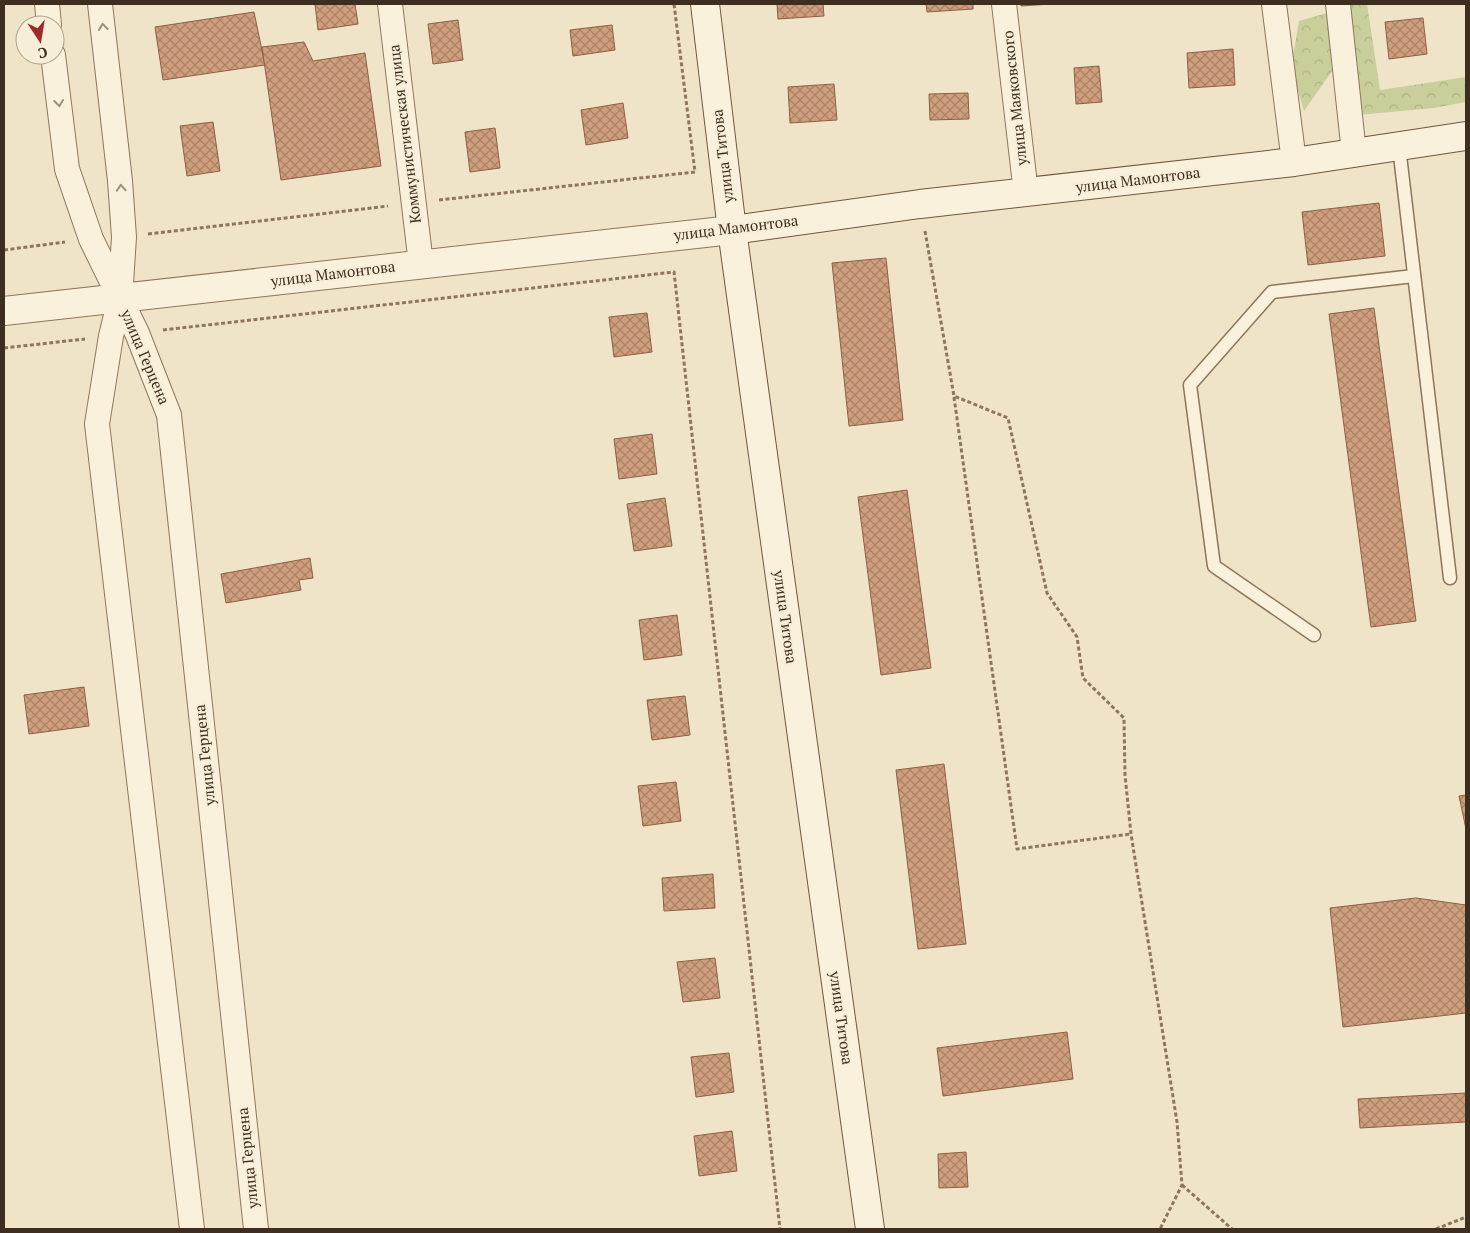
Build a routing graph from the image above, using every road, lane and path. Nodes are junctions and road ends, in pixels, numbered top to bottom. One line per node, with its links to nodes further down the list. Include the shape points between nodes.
1 (100, 4): 17 (street, one-way to 1, via 124,237)
2 (390, 4): 15 (street, Коммунистическая улица)
3 (705, 4): 14 (main road, улица Титова)
4 (1004, 4): 12 (street, улица Маяковского)
5 (1274, 4): 11 (street)
6 (1338, 4): 10 (street)
7 (54, 65): 17 (street, one-way to 17, via 67,169 90,239)
8 (1466, 136): 9 (main road, улица Мамонтова)
9 (1399, 146): 10 (main road, улица Мамонтова); 16 (lane)
10 (1354, 153): 11 (main road, улица Мамонтова)
11 (1294, 162): 12 (main road, улица Мамонтова)
12 (1026, 193): 13 (main road, улица Мамонтова)
13 (920, 204): 14 (main road, улица Мамонтова); 22 (path)
14 (732, 230): 15 (main road, улица Мамонтова); 31 (main road, улица Титова)
15 (421, 264): 17 (main road, улица Мамонтова)
16 (1414, 276): 23 (lane); 24 (lane, via 1272,292 1190,385 1214,566)
17 (120, 298): 18 (main road, улица Мамонтова); 19 (street, улица Герцена); 20 (street, улица Герцена)
18 (4, 311)
19 (137, 333): 29 (street, улица Герцена, via 169,415); 30 (path, via 674,272)
20 (111, 336): 21 (path); 28 (street, улица Герцена, via 96,424)
21 (4, 348)
22 (954, 396): 25 (path, via 1008,418 1047,594 1077,637 1083,678 1124,718); 25 (path, via 1017,849)
23 (1450, 578)
24 (1314, 635)
25 (1131, 834): 26 (path, via 1177,1122)
26 (1182, 1186): 32 (path); 33 (path)
27 (1466, 1217): 34 (path)
28 (192, 1229)
29 (256, 1229)
30 (780, 1229)
31 (870, 1229)
32 (1160, 1229)
33 (1232, 1229)
34 (1436, 1229)

